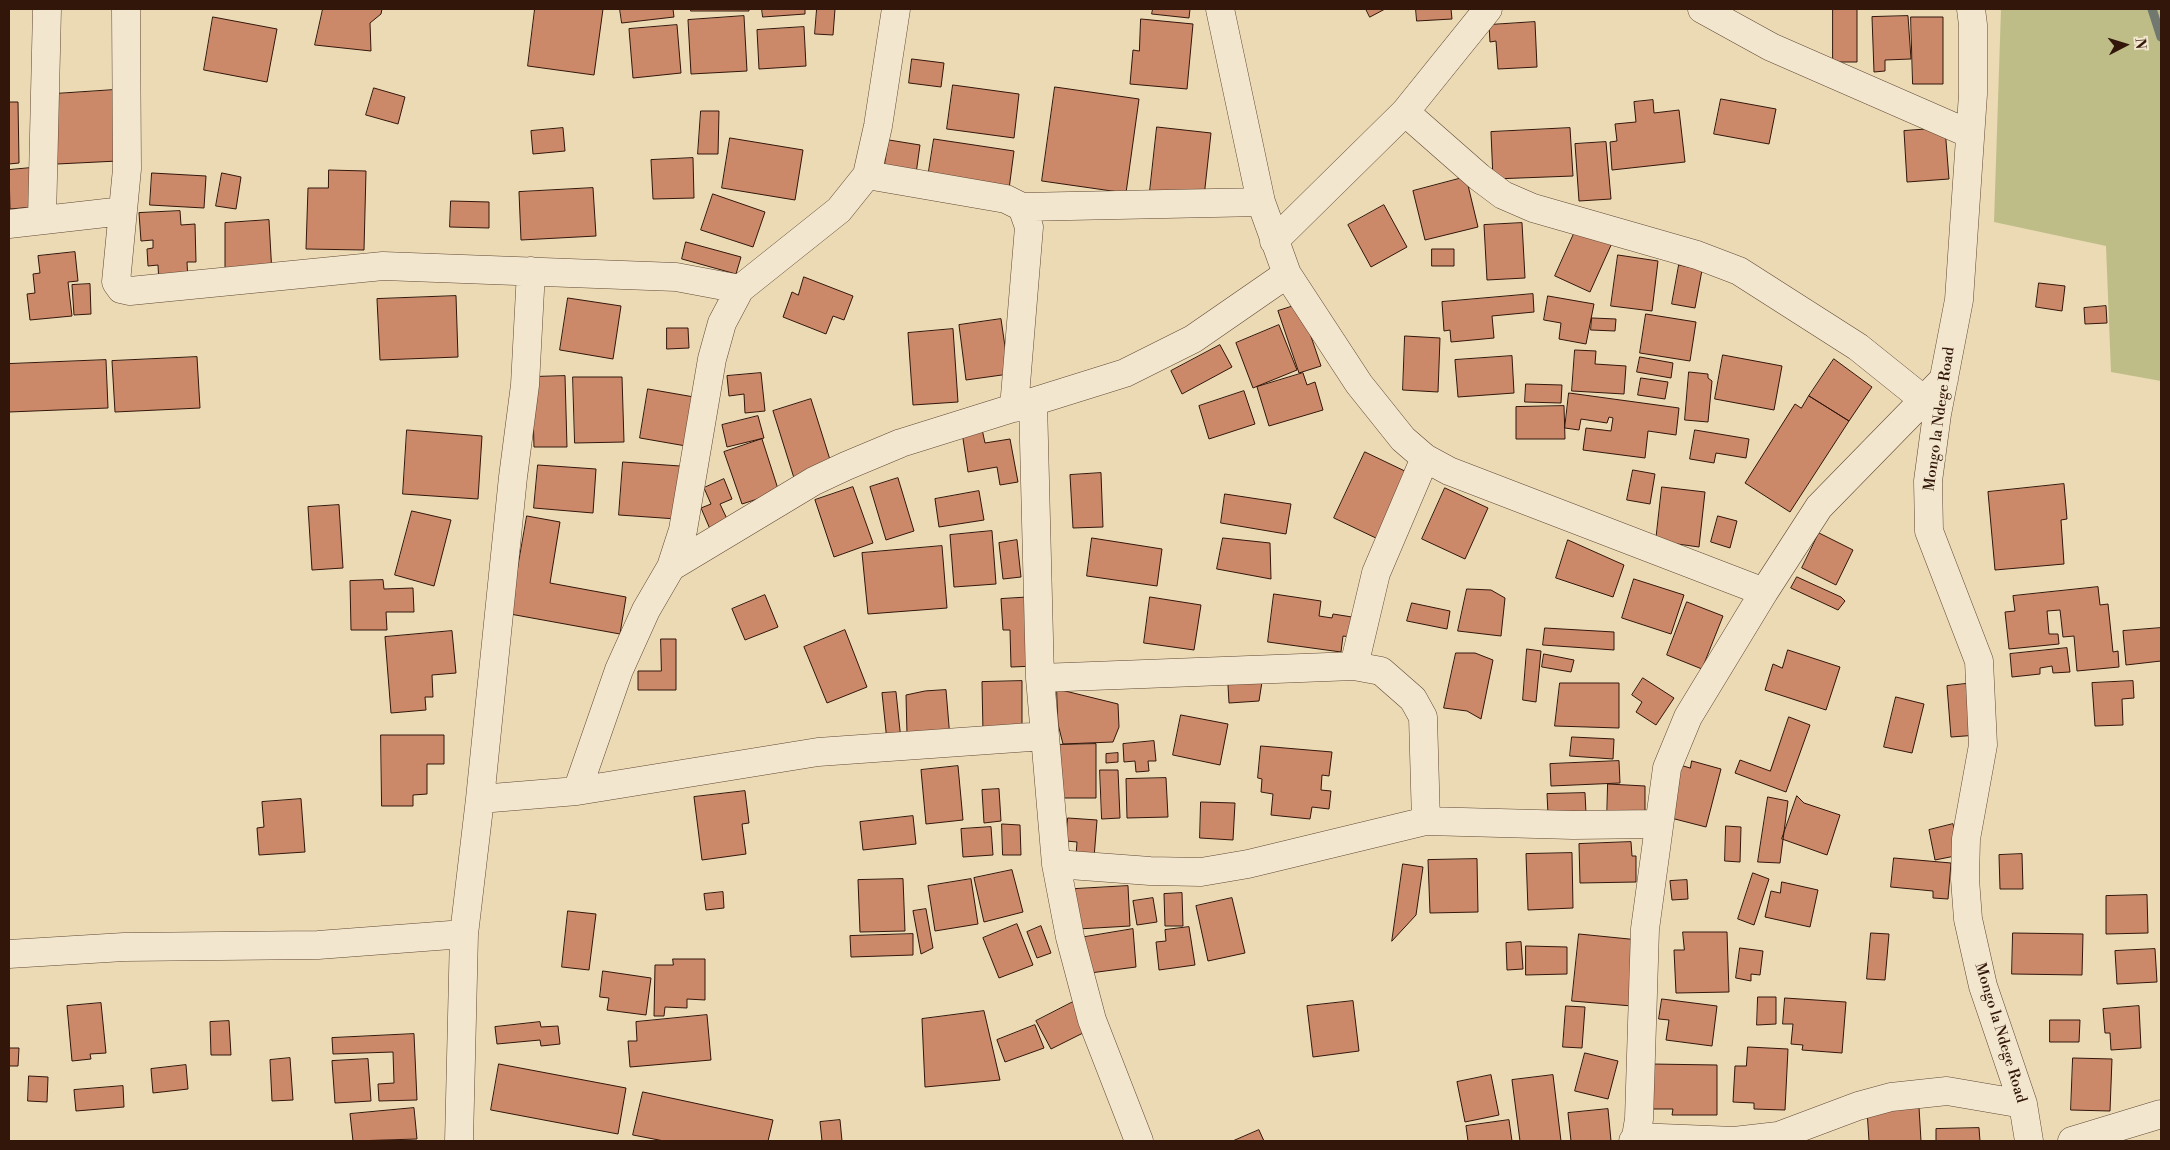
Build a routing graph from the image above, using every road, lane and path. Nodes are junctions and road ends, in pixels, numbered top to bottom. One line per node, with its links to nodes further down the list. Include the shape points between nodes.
1 (46, 9): 14 (street)
2 (126, 9): 13 (street)
3 (896, 9): 10 (street)
4 (1220, 9): 11 (street)
5 (1488, 9): 8 (street)
6 (1702, 9): 9 (street, via 1771,47)
7 (1971, 9): 9 (street, Mongo la Ndege Road, via 1973,94)
8 (1405, 112): 16 (street); 21 (street, via 1503,196 1533,208 1697,255 1738,271 1858,347)
9 (1970, 134): 20 (street, Mongo la Ndege Road, via 1959,300)
10 (867, 175): 12 (street, via 1006,199); 19 (street, via 840,210)
11 (1261, 202): 12 (street); 16 (street)
12 (1022, 207): 22 (street, via 1029,227)
13 (123, 211): 14 (street); 17 (street, via 116,282 121,289 130,291 383,266)
14 (42, 219): 15 (street)
15 (9, 224)
16 (1274, 241): 18 (street)
17 (531, 271): 19 (street, via 676,277); 30 (street, via 525,385)
18 (1287, 274): 22 (street, via 1193,339 1125,374); 23 (street, via 1359,384 1403,439)
19 (740, 289): 24 (street, via 722,323 712,358 683,530)
20 (1944, 379): 21 (street); 36 (street, Mongo la Ndege Road, via 1928,481 1929,531 1979,661 1983,745 1966,839 1968,919 1983,986)
21 (1924, 400): 25 (street, via 1819,507)
22 (1024, 405): 24 (street, via 901,443 846,466 814,481); 27 (street)
23 (1425, 458): 25 (street, via 1449,471); 26 (street, via 1376,573)
24 (671, 567): 29 (street, via 646,610 619,670)
25 (1764, 592): 32 (street, via 1688,717 1667,768)
26 (1354, 666): 27 (street); 31 (street, via 1381,671 1413,699 1423,717)
27 (1040, 678): 28 (street)
28 (1045, 736): 29 (street, via 818,752); 33 (street)
29 (578, 791): 30 (street)
30 (480, 799): 34 (street)
31 (1426, 821): 32 (street); 33 (street, via 1248,864 1200,872)
32 (1659, 824): 38 (street, via 1645,929 1639,1119)
33 (1056, 864): 40 (street, via 1070,938 1092,1020)
34 (464, 934): 35 (street, via 318,945 124,947); 39 (street)
35 (9, 954)
36 (2023, 1104): 38 (street, via 1947,1091 1891,1097 1778,1136 1734,1141); 41 (street, Mongo la Ndege Road)
37 (2160, 1116): 42 (street)
38 (1634, 1139)
39 (459, 1141)
40 (1139, 1141)
41 (2029, 1141)
42 (2072, 1141)

